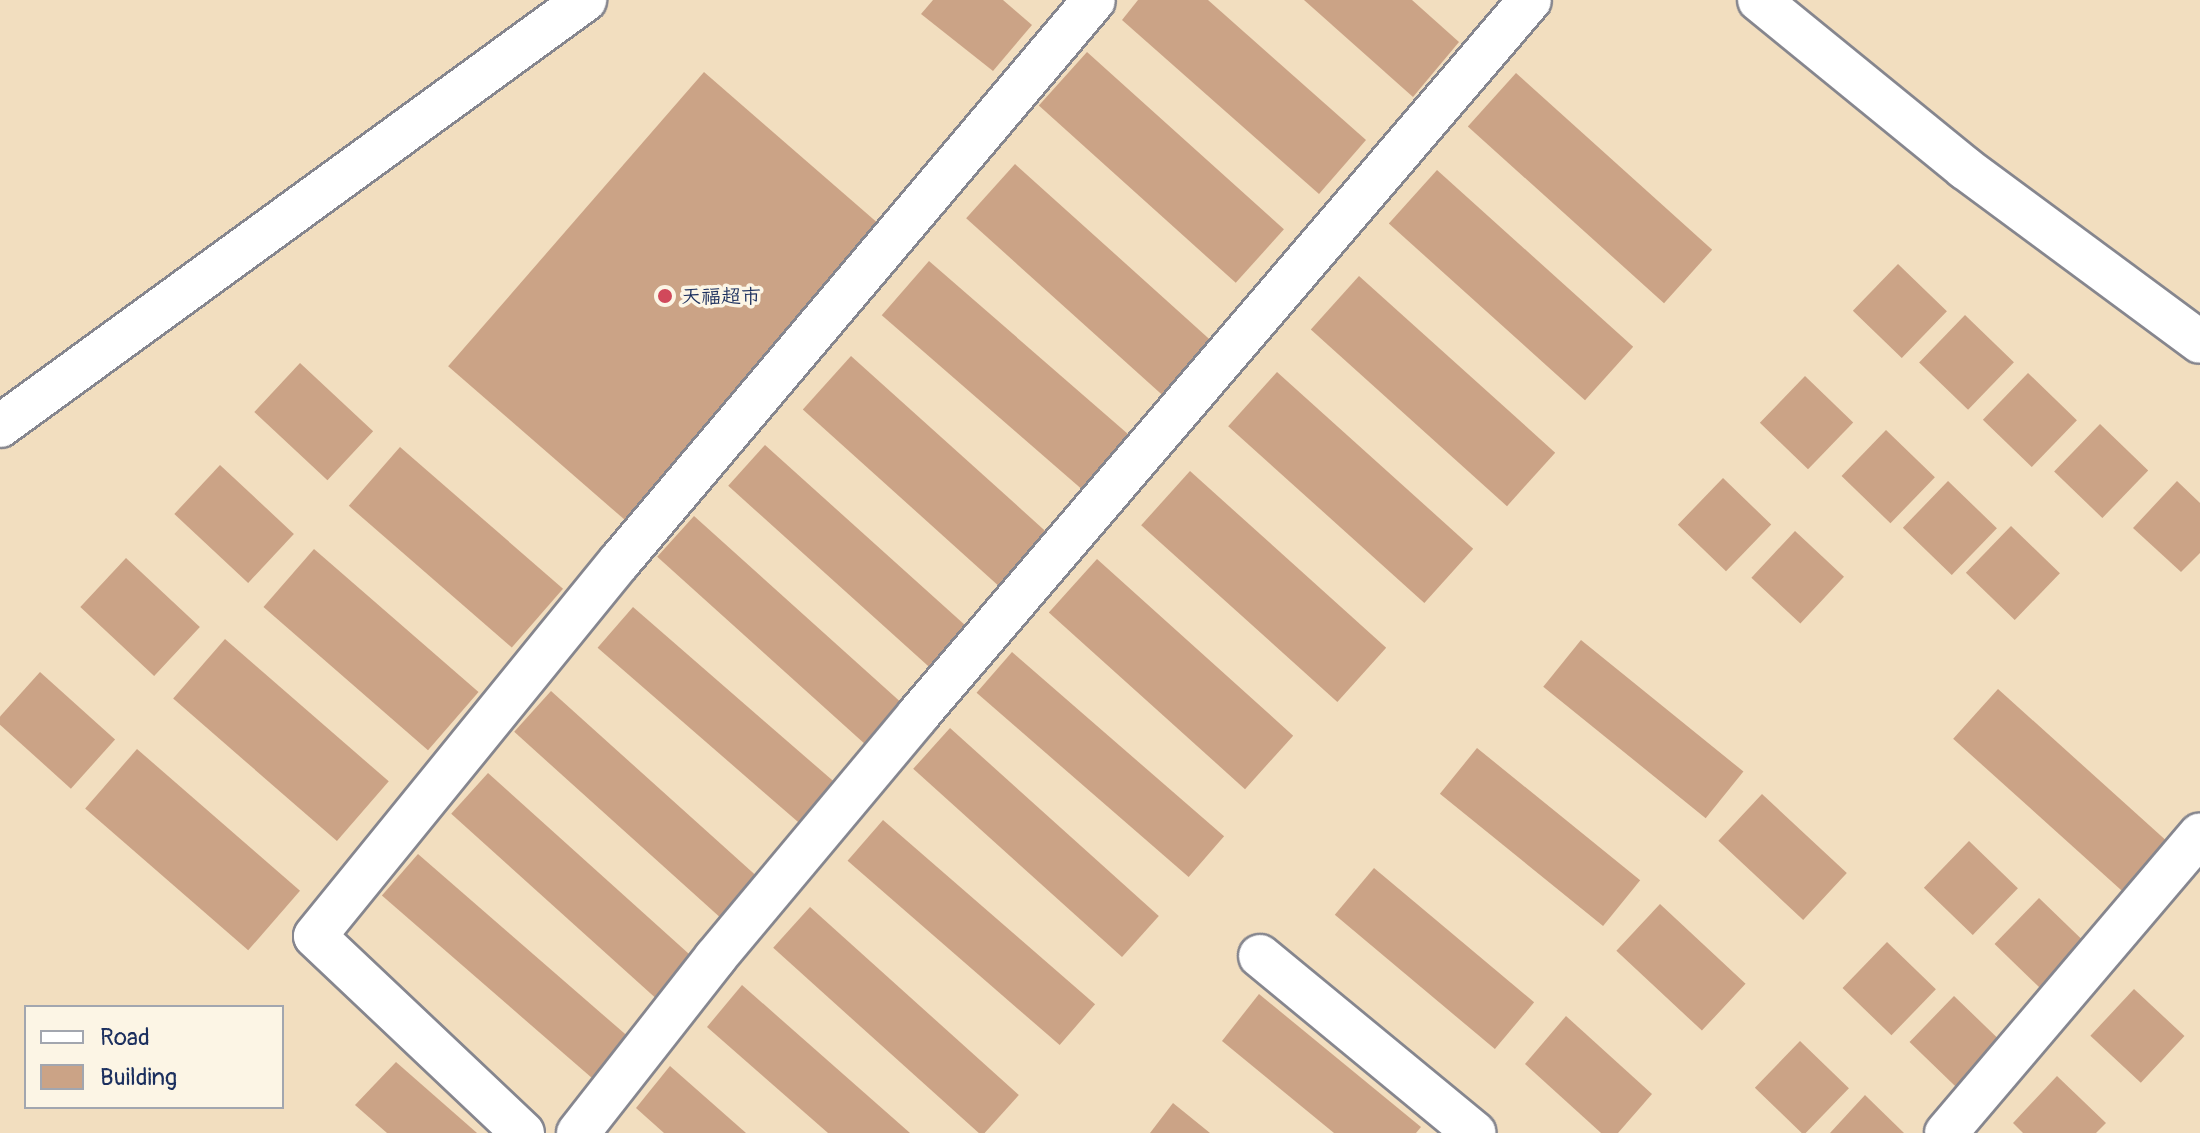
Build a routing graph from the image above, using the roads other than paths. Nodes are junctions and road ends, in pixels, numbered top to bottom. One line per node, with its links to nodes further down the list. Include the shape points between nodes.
1 (585, 0): 6 (street)
2 (1094, 0): 9 (street, via 610,573 315,936)
3 (1530, 0): 10 (street, via 897,740)
4 (1759, 0): 5 (street, via 1965,168)
5 (2200, 342)
6 (0, 426)
7 (2200, 835): 12 (street)
8 (1260, 956): 11 (street)
9 (523, 1133)
10 (578, 1133)
11 (1475, 1133)
12 (1946, 1133)

